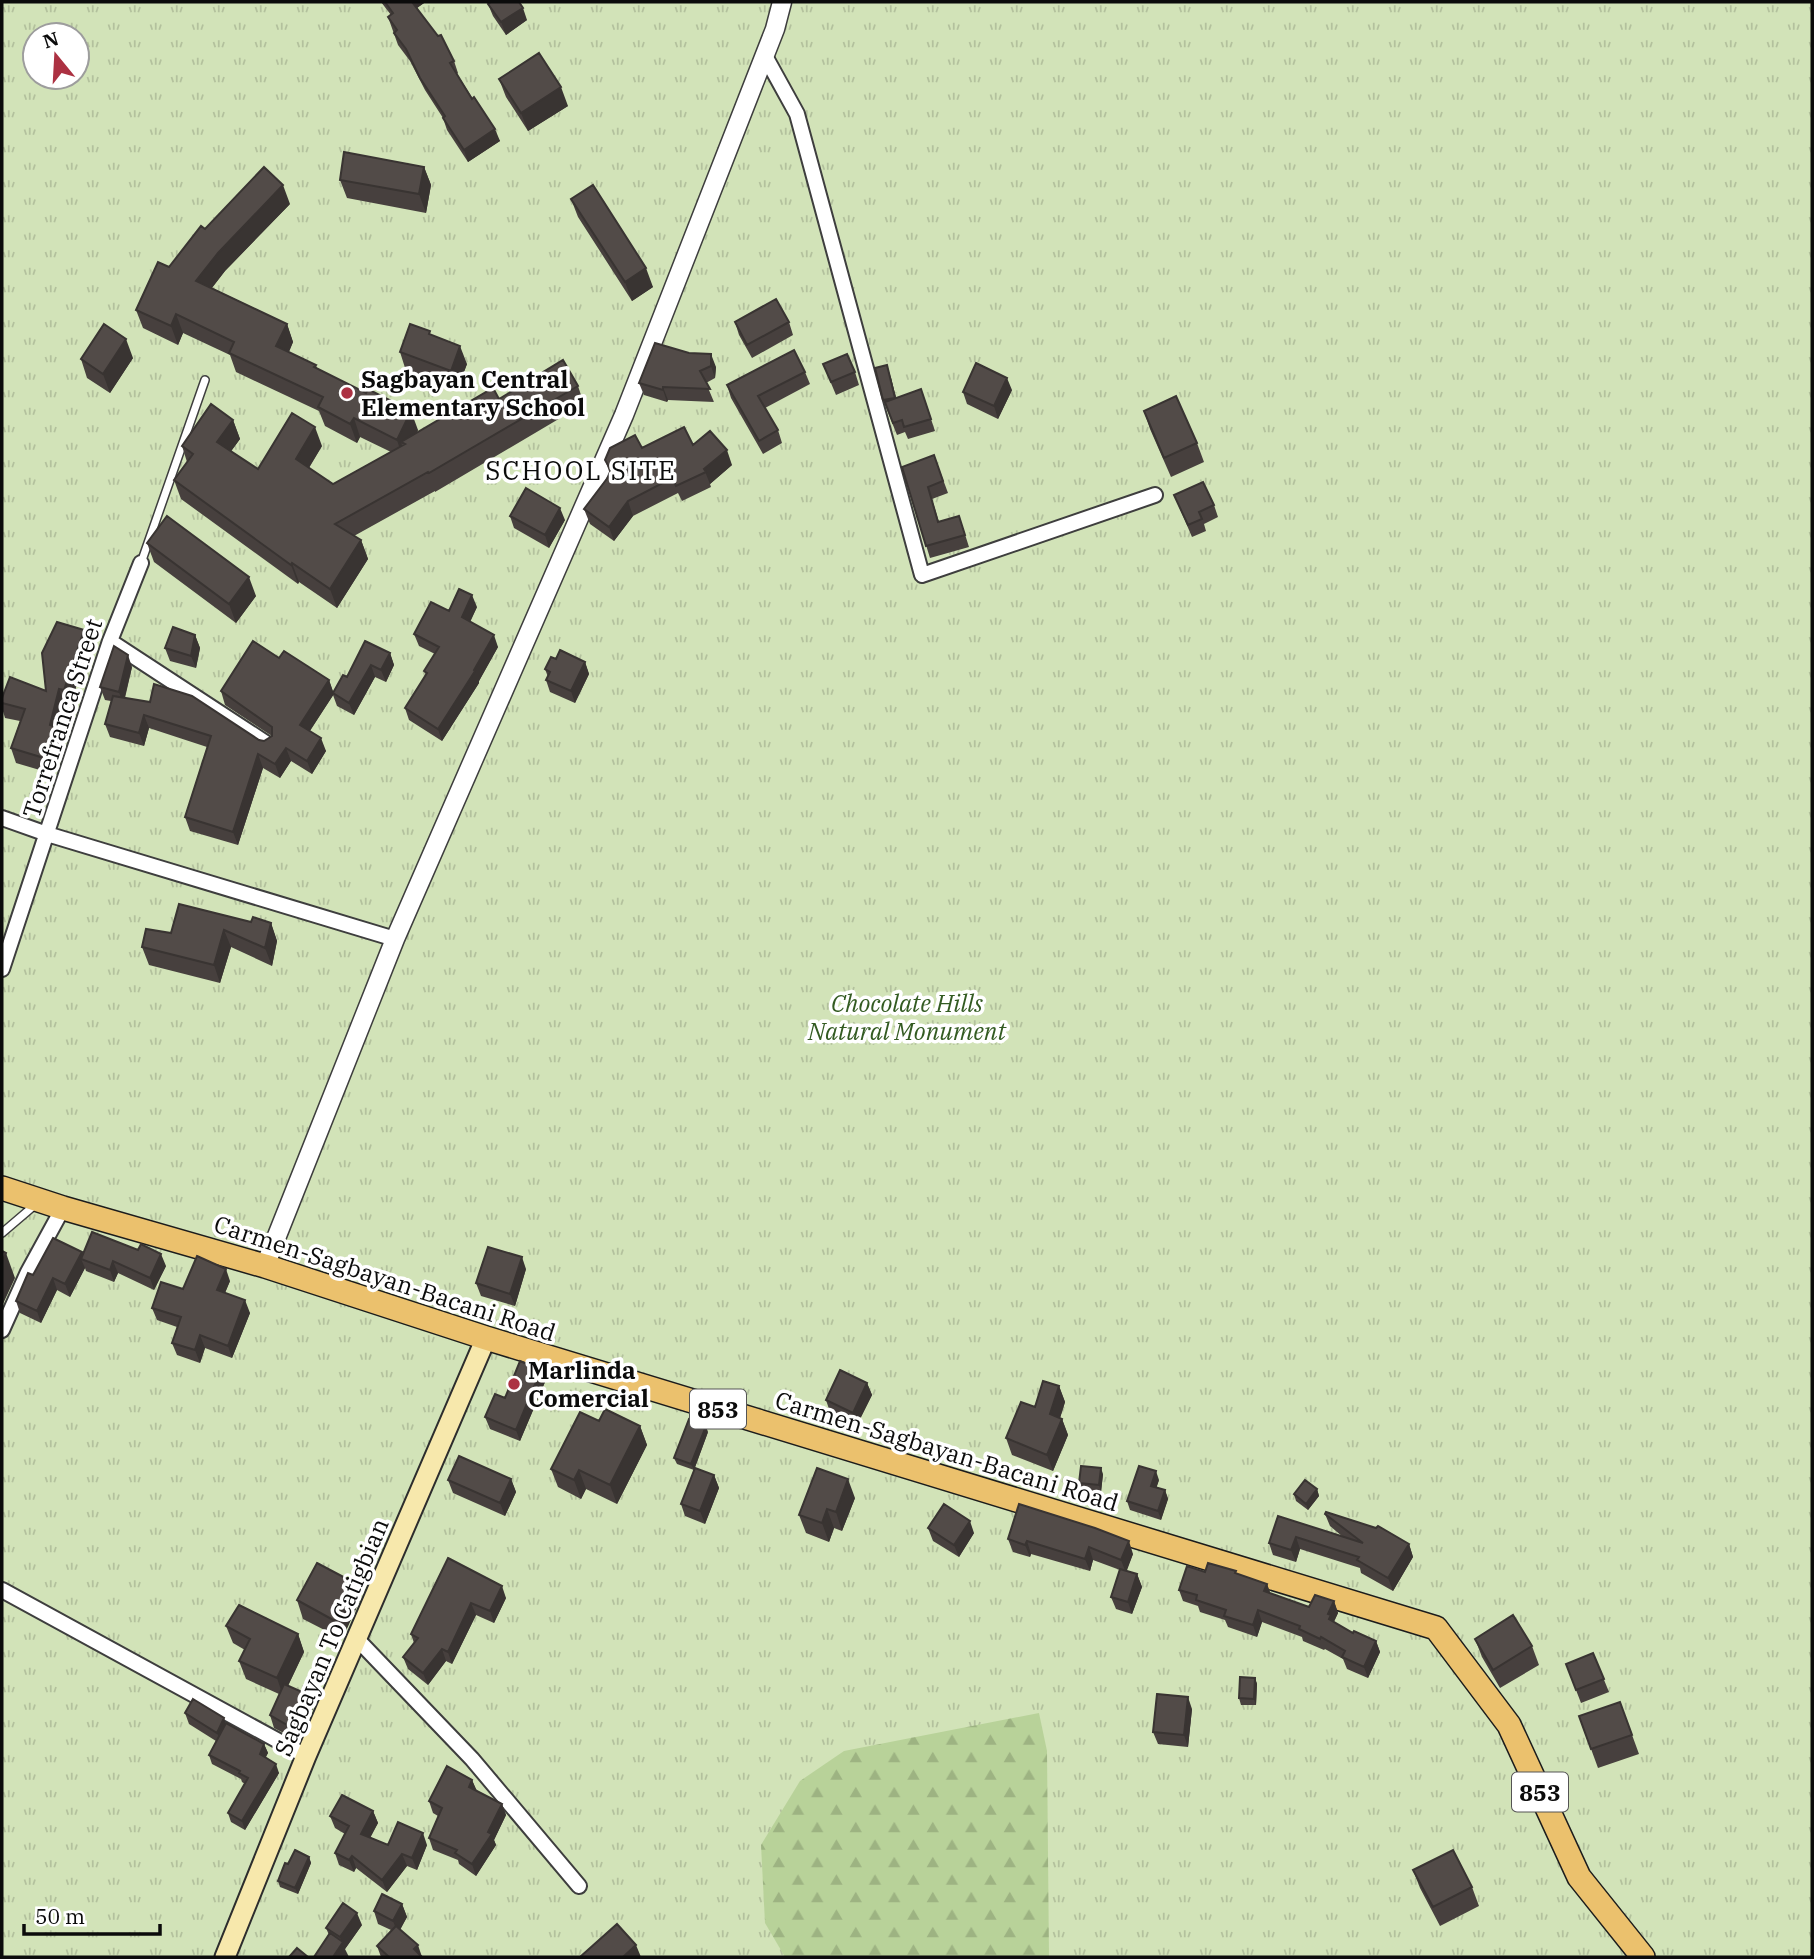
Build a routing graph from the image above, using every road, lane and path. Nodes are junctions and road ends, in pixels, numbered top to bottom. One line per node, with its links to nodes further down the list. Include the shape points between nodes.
1 (782, 2): 2 (street)
2 (765, 56): 4 (street, via 797,114 922,575); 10 (street, via 624,415)
3 (205, 380): 5 (lane)
4 (1155, 495)
5 (141, 563): 6 (street, Torrefranca Street)
6 (110, 641): 7 (street); 9 (street, Torrefranca Street)
7 (269, 745)
8 (2, 818): 9 (street)
9 (47, 834): 10 (street); 11 (street, Torrefranca Street)
10 (395, 939): 16 (street)
11 (2, 969)
12 (2, 1188): 13 (main road, Carmen-Sagbayan-Bacani Road / 853)
13 (41, 1200): 14 (main road, Carmen-Sagbayan-Bacani Road / 853); 15 (lane)
14 (63, 1208): 16 (main road, Carmen-Sagbayan-Bacani Road / 853); 17 (street)
15 (2, 1233)
16 (265, 1266): 18 (main road, Carmen-Sagbayan-Bacani Road / 853)
17 (2, 1330)
18 (486, 1338): 20 (main road, Sagbayan To Catigbian); 24 (main road, Carmen-Sagbayan-Bacani Road / 853, via 1436,1628 1509,1725 1579,1877)
19 (2, 1590): 21 (street)
20 (358, 1639): 21 (main road, Sagbayan To Catigbian); 22 (street, via 472,1759)
21 (306, 1756): 23 (main road, Sagbayan To Catigbian)
22 (579, 1886)
23 (225, 1957)
24 (1643, 1957)

